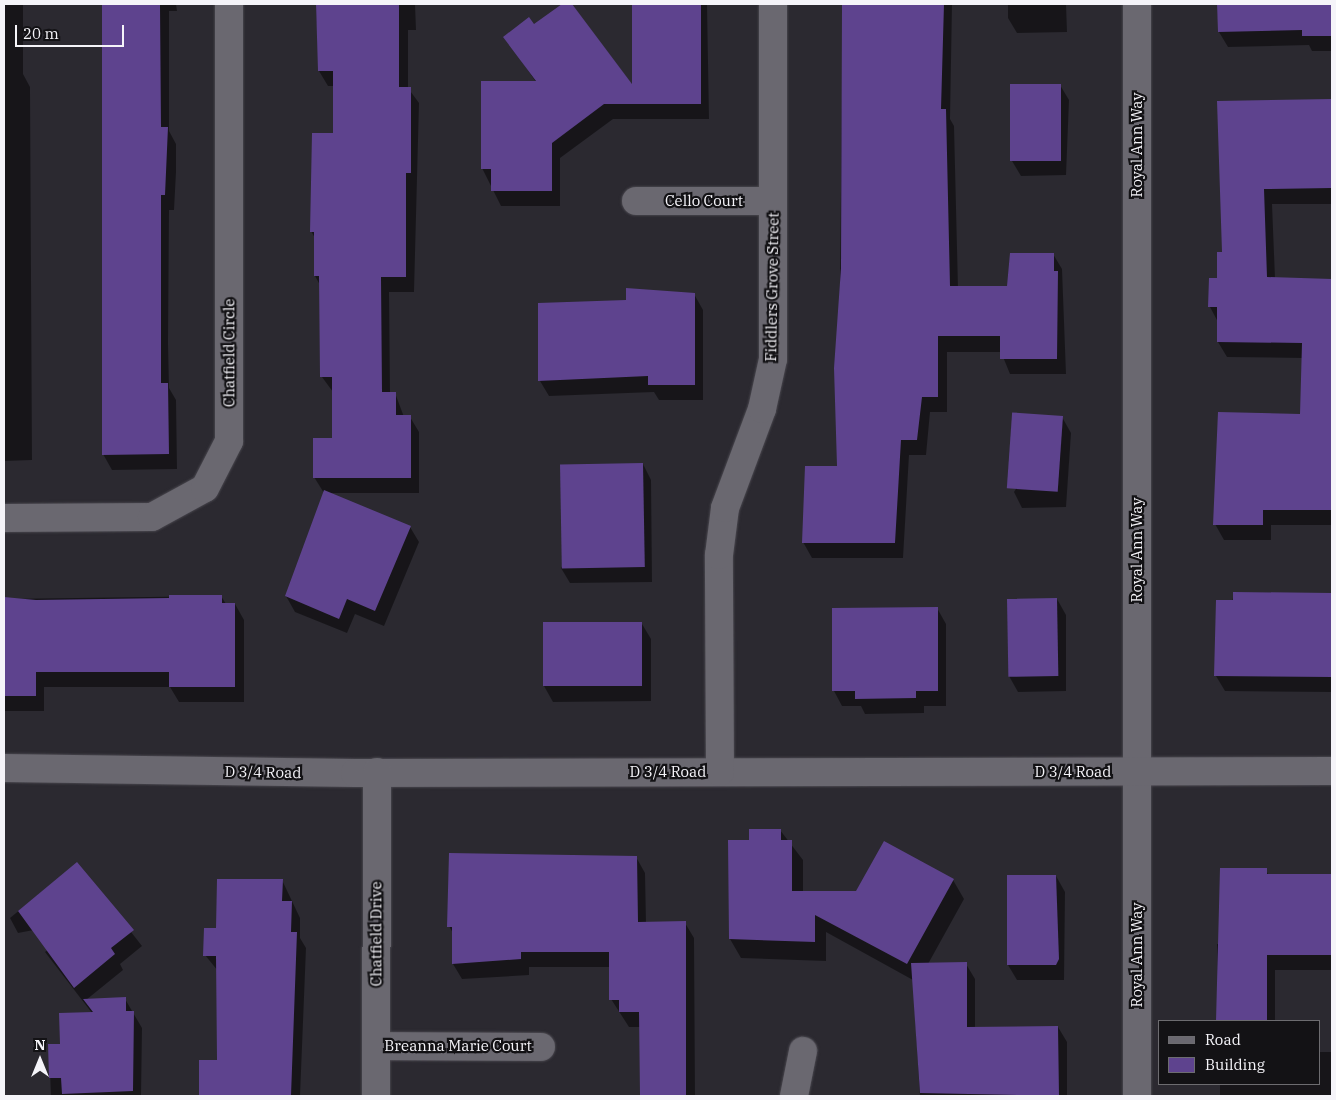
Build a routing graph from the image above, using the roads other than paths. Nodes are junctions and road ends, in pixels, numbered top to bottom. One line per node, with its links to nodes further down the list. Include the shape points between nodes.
1 (229, 4): 6 (street, Chatfield Circle, via 229,441 205,488 152,517)
2 (773, 4): 5 (street, Fiddlers Grove Street)
3 (1137, 4): 11 (street, Royal Ann Way)
4 (636, 201): 5 (street, Cello Court)
5 (773, 201): 10 (street, Fiddlers Grove Street, via 773,359 762,409 725,508 720,555)
6 (4, 518)
7 (4, 768): 9 (street, D 3/4 Road)
8 (1332, 771): 11 (street, D 3/4 Road)
9 (377, 772): 10 (street, D 3/4 Road); 12 (street, Chatfield Drive)
10 (720, 772): 11 (street, D 3/4 Road)
11 (1137, 772): 17 (street, Royal Ann Way)
12 (376, 1046): 13 (street, Breanna Marie Court); 15 (street, Chatfield Drive)
13 (541, 1047)
14 (803, 1051): 16 (street)
15 (376, 1096)
16 (794, 1096)
17 (1137, 1096)

